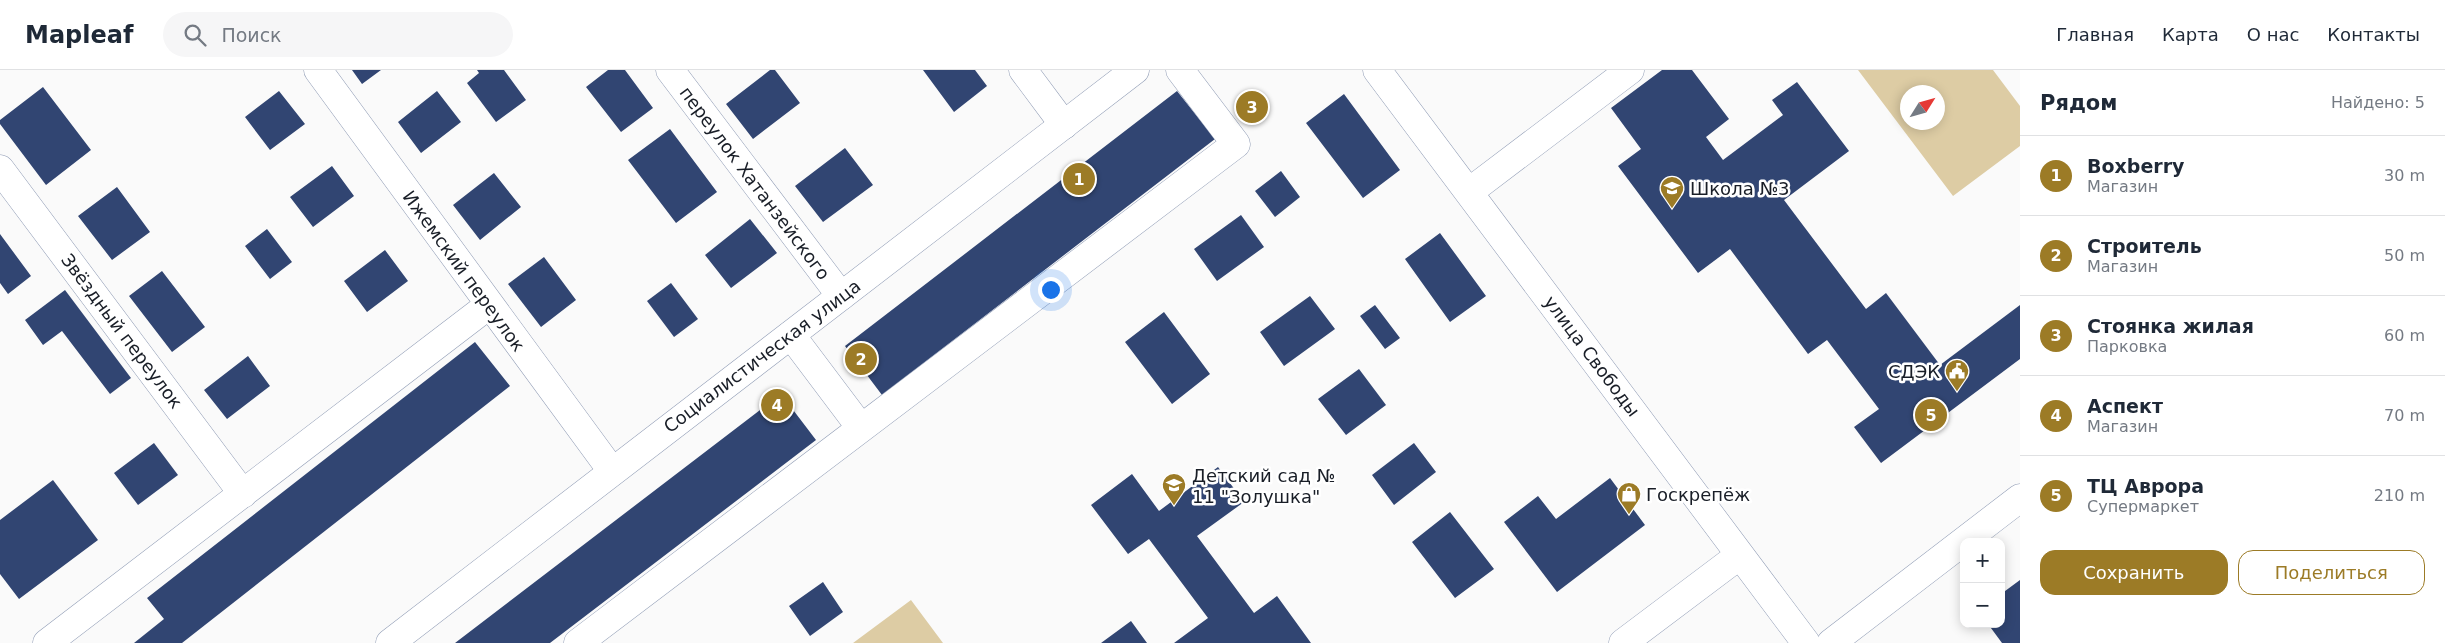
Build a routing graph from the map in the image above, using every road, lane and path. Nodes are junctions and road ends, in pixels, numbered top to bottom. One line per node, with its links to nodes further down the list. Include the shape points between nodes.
1 (318, 70): 12 (street, Ижемский переулок)
2 (670, 70): 11 (street, переулок Хатанзейского)
3 (1023, 70): 8 (street)
4 (1135, 70): 8 (street, Социалистическая улица)
5 (1180, 70): 14 (street, via 1236,144)
6 (1377, 70): 10 (street, улица Свободы)
7 (1630, 70): 10 (street)
8 (1064, 125): 11 (street, Социалистическая улица)
9 (0, 169): 16 (street, Звёздный переулок)
10 (1468, 192): 18 (street, улица Свободы)
11 (840, 296): 13 (street, Социалистическая улица)
12 (489, 305): 15 (street, Ижемский переулок); 16 (street)
13 (790, 335): 14 (street); 15 (street, Социалистическая улица)
14 (861, 428): 21 (street)
15 (612, 471): 20 (street, Социалистическая улица)
16 (243, 494): 19 (street)
17 (2020, 498): 24 (street)
18 (1740, 555): 22 (street); 23 (street, улица Свободы)
19 (47, 643)
20 (390, 643)
21 (578, 643)
22 (1623, 643)
23 (1806, 643)
24 (1831, 643)

